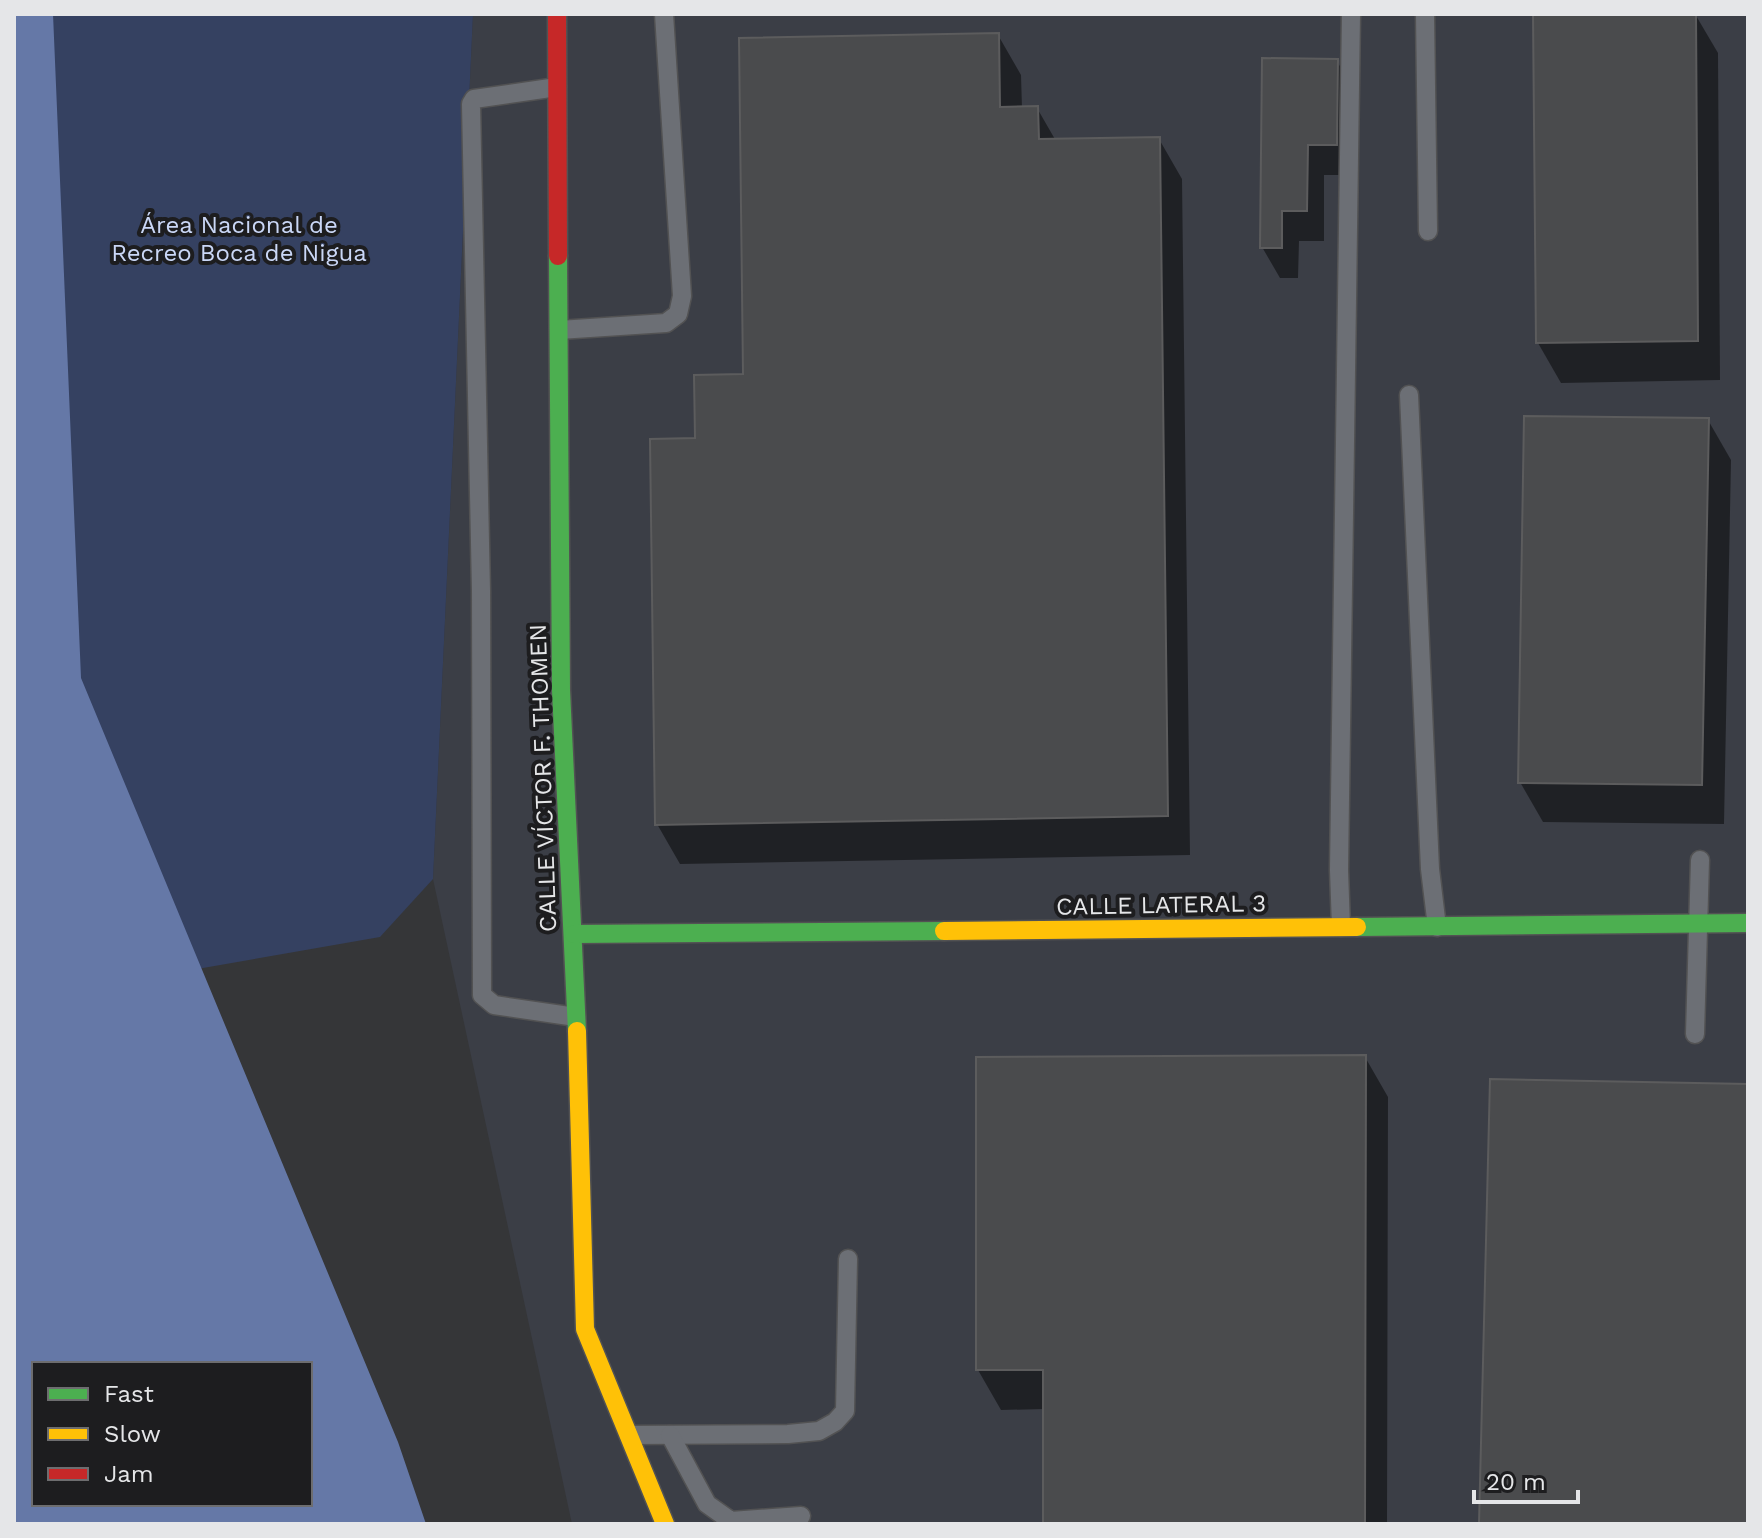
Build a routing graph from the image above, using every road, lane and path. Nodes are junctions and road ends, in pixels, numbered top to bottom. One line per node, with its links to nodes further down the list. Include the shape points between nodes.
1 (557, 14): 5 (street, CALLE VÍCTOR F. THOMEN)
2 (664, 14): 7 (lane, via 682,296 678,314 666,323)
3 (1351, 14): 13 (lane)
4 (1425, 14): 6 (lane)
5 (557, 87): 7 (street, CALLE VÍCTOR F. THOMEN); 15 (lane, via 474,99 471,104 482,995 494,1005)
6 (1428, 231)
7 (559, 330): 14 (street, CALLE VÍCTOR F. THOMEN, via 561,690)
8 (1409, 395): 12 (lane)
9 (1700, 860): 11 (lane)
10 (1748, 923): 11 (street, CALLE LATERAL 3)
11 (1698, 925): 12 (street, CALLE LATERAL 3); 16 (lane)
12 (1437, 927): 13 (street, CALLE LATERAL 3)
13 (1341, 928): 14 (street, CALLE LATERAL 3)
14 (574, 934): 15 (street, CALLE VÍCTOR F. THOMEN)
15 (576, 1017): 18 (street, CALLE VÍCTOR F. THOMEN, via 585,1329)
16 (1695, 1034)
17 (848, 1259): 19 (lane, via 845,1411 835,1422 819,1431 788,1434)
18 (629, 1435): 19 (lane); 21 (street, CALLE VÍCTOR F. THOMEN)
19 (670, 1435): 20 (lane, via 707,1504 731,1521)
20 (801, 1516)
21 (665, 1524)

